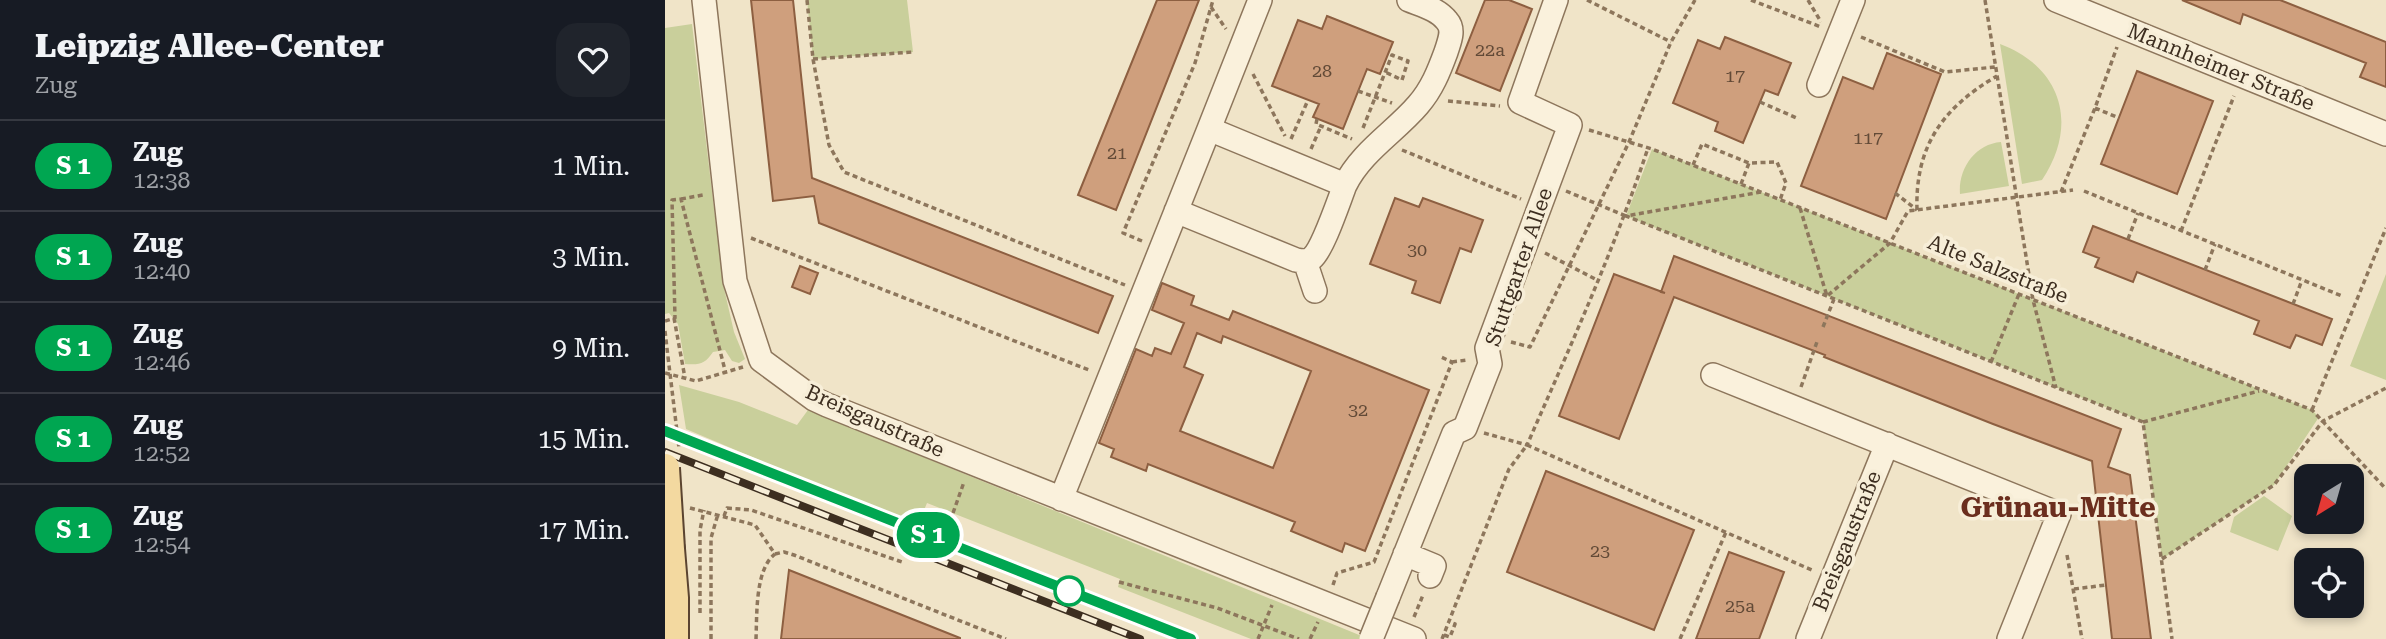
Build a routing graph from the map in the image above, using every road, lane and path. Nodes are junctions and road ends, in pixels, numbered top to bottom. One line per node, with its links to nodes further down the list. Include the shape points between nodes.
1 (704, 0): 64 (street)
2 (807, 0): 20 (path)
3 (1213, 0): 14 (path)
4 (1260, 0): 18 (street)
5 (1409, 0): 27 (street, via 1439,14 1450,26 1449,43)
6 (1556, 0): 30 (street)
7 (1587, 0): 17 (path)
8 (1695, 0): 17 (path)
9 (1751, 0): 10 (path, via 1825,29)
10 (1808, 0)
11 (1853, 0): 16 (street)
12 (1985, 0): 21 (path)
13 (2056, 0): 15 (street, Mannheimer Straße)
14 (1211, 7): 18 (path); 70 (path, via 1195,63 1123,233)
15 (2124, 27): 23 (street, Mannheimer Straße); 32 (path)
16 (1841, 29): 21 (path, via 1945,72); 25 (street)
17 (1671, 42): 41 (path)
18 (1240, 50): 29 (path, via 1289,144); 38 (street)
19 (913, 52): 20 (path)
20 (813, 59): 77 (path, via 829,145 844,172)
21 (1995, 67): 24 (path)
22 (1385, 72): 22 (path, via 1392,55 1408,61 1402,80); 28 (path)
23 (2242, 75): 40 (street, Mannheimer Straße); 65 (path)
24 (1997, 76): 54 (path); 59 (path, via 1959,103 1937,128 1925,151)
25 (1819, 85)
26 (1358, 91): 28 (path)
27 (1427, 93): 30 (path, via 1440,100 1498,107); 33 (street)
28 (1376, 97): 33 (path); 39 (path)
29 (1308, 100)
30 (1520, 102): 37 (street)
31 (1760, 102): 36 (path)
32 (2095, 108): 34 (path); 52 (path)
33 (1411, 113): 42 (street)
34 (2119, 118)
35 (1317, 119): 42 (path, via 1316,124 1357,141)
36 (1799, 119)
37 (1570, 125): 41 (path, Alte Salzstraße); 46 (street, Stuttgarter Allee)
38 (1209, 129): 48 (street); 60 (street)
39 (1362, 129)
40 (2386, 134)
41 (1629, 142): 43 (path, Alte Salzstraße); 56 (path)
42 (1378, 144): 48 (street); 57 (path, via 1398,148)
43 (1648, 148): 45 (path, Alte Salzstraße); 62 (path)
44 (1749, 163): 45 (path, via 1702,144); 47 (path); 55 (path, via 1777,162 1786,183)
45 (1693, 165): 47 (path, Alte Salzstraße)
46 (1548, 184): 56 (path); 57 (street, Stuttgarter Allee)
47 (1741, 184): 51 (path, Alte Salzstraße)
48 (1345, 185): 71 (street, via 1319,248)
49 (2073, 190): 52 (path)
50 (2084, 191): 61 (path)
51 (1761, 192): 55 (path, Alte Salzstraße); 62 (path)
52 (2061, 192): 54 (path)
53 (1895, 193): 59 (path)
54 (2017, 198): 59 (path); 82 (path)
55 (1780, 200): 58 (path, Alte Salzstraße)
56 (1599, 205): 62 (path); 72 (path)
57 (1539, 207): 67 (street, Stuttgarter Allee)
58 (1800, 208): 68 (path, Alte Salzstraße); 79 (path)
59 (1917, 210): 68 (path, via 1908,211)
60 (1176, 211): 70 (street); 71 (street)
61 (2138, 213): 65 (path); 66 (path)
62 (1626, 216): 75 (path); 79 (path)
63 (2386, 228): 105 (path)
64 (729, 230): 93 (street, via 735,281); 100 (path)
65 (2181, 231): 69 (path)
66 (2128, 239)
67 (1526, 243): 72 (path); 88 (street, Stuttgarter Allee)
68 (1890, 243): 78 (path, Alte Salzstraße); 79 (path)
69 (2215, 244): 73 (path); 74 (path)
70 (1161, 249): 77 (street)
71 (1305, 261): 76 (street)
72 (1569, 266): 75 (path); 88 (path, via 1530,347)
73 (2205, 270)
74 (2302, 280): 80 (path); 83 (path)
75 (1599, 281): 110 (path)
76 (1315, 291)
77 (1143, 292): 100 (street)
78 (2019, 294): 82 (path, Alte Salzstraße); 95 (path)
79 (1827, 296): 81 (path)
80 (2341, 296)
81 (1834, 299): 86 (path); 95 (path)
82 (2033, 300): 101 (path); 103 (path, Alte Salzstraße)
83 (2293, 304)
84 (674, 318): 85 (path); 97 (path, via 672,200 681,199); 99 (path)
85 (665, 321)
86 (1823, 327)
87 (665, 331): 90 (path)
88 (1491, 337): 108 (street, Stuttgarter Allee, via 1487,348 1490,364)
89 (1818, 339): 104 (path)
90 (668, 357)
91 (1441, 358): 94 (path)
92 (1475, 358): 94 (path)
93 (761, 360): 97 (path); 111 (street, Breisgaustraße, via 814,399)
94 (1452, 362): 131 (path, via 1374,562 1337,573)
95 (1991, 362): 101 (path)
96 (665, 373): 99 (path)
97 (726, 374): 99 (path, via 696,381)
98 (1713, 374): 104 (street, Breisgaustraße)
99 (685, 378)
100 (1109, 378): 114 (street)
101 (2056, 388): 107 (path)
102 (2386, 388): 106 (path)
103 (2261, 390): 105 (path, Alte Salzstraße); 107 (path)
104 (1794, 407): 109 (street, Breisgaustraße)
105 (2312, 410): 106 (path, Alte Salzstraße)
106 (2323, 421): 113 (path, Alte Salzstraße); 122 (path, via 2274,485)
107 (2143, 422): 122 (path)
108 (1465, 428): 110 (path); 121 (street, Stuttgarter Allee, via 1454,433)
109 (1887, 444): 116 (street, Breisgaustraße); 125 (street, Breisgaustraße)
110 (1527, 445): 119 (path); 134 (path, via 1509,469)
111 (971, 463): 114 (street, Breisgaustraße); 115 (path)
112 (665, 468): 130 (main road, bridge)
113 (2386, 489)
114 (1061, 499): 131 (street, Breisgaustraße)
115 (953, 513)
116 (2059, 513): 129 (path); 145 (street)
117 (718, 514): 118 (path); 127 (path, via 704,510); 137 (path, via 711,538)
118 (724, 516): 120 (path, via 755,525); 123 (path, via 727,508 751,510)
119 (1726, 532): 125 (path); 143 (path)
120 (775, 554): 138 (path, via 763,568); 139 (path, via 794,555)
121 (1405, 554): 124 (street, via 1434,566); 142 (street, Stuttgarter Allee, bridge)
122 (2162, 559): 147 (path)
123 (902, 562)
124 (1430, 576): 133 (path)
125 (1832, 579): 144 (street, Breisgaustraße)
126 (1119, 582): 132 (path, via 1217,608)
127 (701, 583)
128 (2106, 585): 129 (path)
129 (2073, 590): 146 (path)
130 (674, 598): 135 (main road); 136 (street)
131 (1326, 603): 133 (street, Breisgaustraße)
132 (1264, 626): 140 (path); 141 (path)
133 (1413, 629)
134 (1443, 637)
135 (674, 639)
136 (688, 639)
137 (711, 639)
138 (756, 639)
139 (1006, 639)
140 (1258, 639)
141 (1299, 639)
142 (1371, 639)
143 (1680, 639)
144 (1808, 639)
145 (2009, 639)
146 (2082, 639)
147 (2172, 639)

